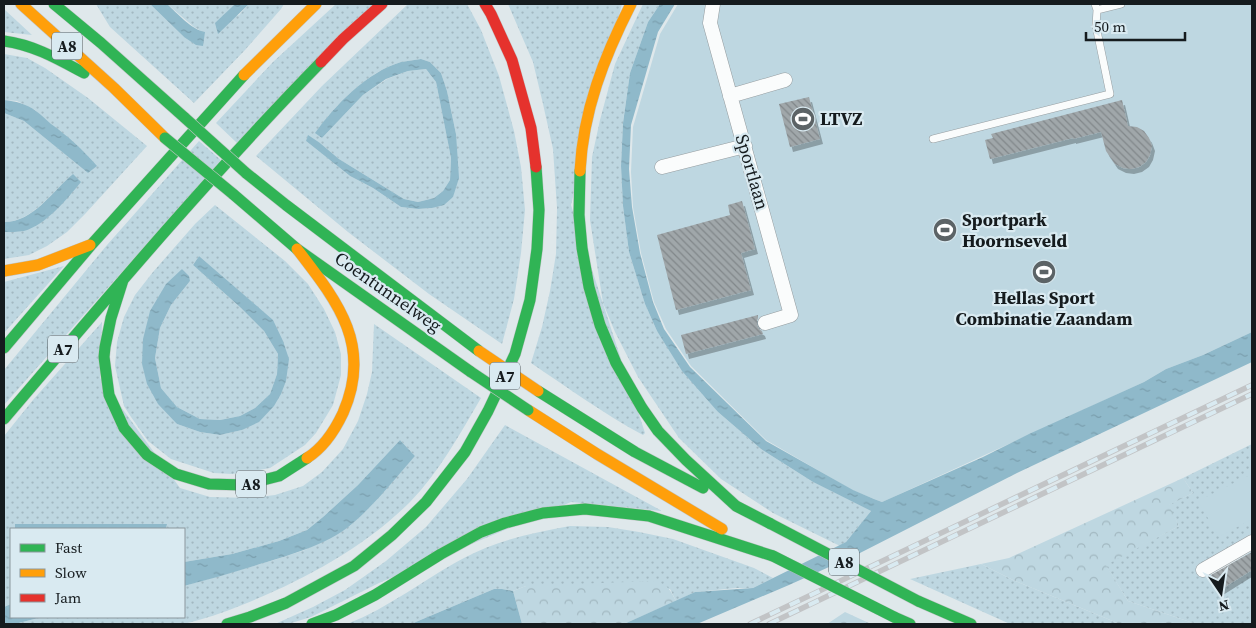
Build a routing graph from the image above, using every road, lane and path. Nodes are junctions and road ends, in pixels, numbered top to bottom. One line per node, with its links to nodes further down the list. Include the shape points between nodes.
1 (21, 4): 16 (highway, Coentunnelweg / A8)
2 (54, 4): 13 (highway, Coentunnelweg / A8)
3 (316, 4): 14 (highway)
4 (382, 4): 24 (highway, A7, via 319,64)
5 (485, 4): 32 (highway, A7, via 512,60 531,128 537,176 537,249 530,300 515,354 465,452 426,502 392,535 354,566 286,603)
6 (631, 4): 28 (highway, A8, via 603,64 584,132 579,215 589,287 616,363 642,408 658,431)
7 (713, 4): 17 (street, Sportlaan, via 710,23)
8 (1121, 4): 9 (lane)
9 (1096, 7): 18 (lane, via 1096,26 1110,94)
10 (89, 19): 13 (highway, A8)
11 (276, 29): 14 (highway)
12 (4, 42): 16 (highway, via 33,47)
13 (101, 43): 28 (highway, Coentunnelweg / A8, bridge, via 246,173 479,351 635,452)
14 (249, 70): 21 (highway)
15 (785, 80): 17 (street)
16 (114, 88): 22 (highway, Coentunnelweg / A8, bridge, via 165,138)
17 (730, 96): 19 (street, Sportlaan)
18 (932, 139)
19 (745, 146): 20 (street); 25 (street, Sportlaan, via 791,315)
20 (662, 167)
21 (92, 244): 23 (highway, via 38,265); 26 (highway)
22 (297, 249): 24 (highway, A8, via 337,305 348,329 354,361 351,387 340,419 315,452 289,471 250,484 208,484 167,470 143,453 119,422 106,385 104,358 107,334); 29 (highway, Coentunnelweg / A8, bridge, via 471,372)
23 (4, 272)
24 (123, 280): 27 (highway, A7)
25 (765, 323)
26 (4, 348)
27 (4, 419)
28 (736, 506): 35 (highway, A8, bridge, via 918,601)
29 (735, 541): 33 (highway, via 649,516 585,509 544,513 481,532 375,595); 34 (highway, A8, bridge, via 773,556)
30 (1252, 542): 31 (street)
31 (1203, 570)
32 (227, 624)
33 (312, 624)
34 (910, 624)
35 (971, 624)

